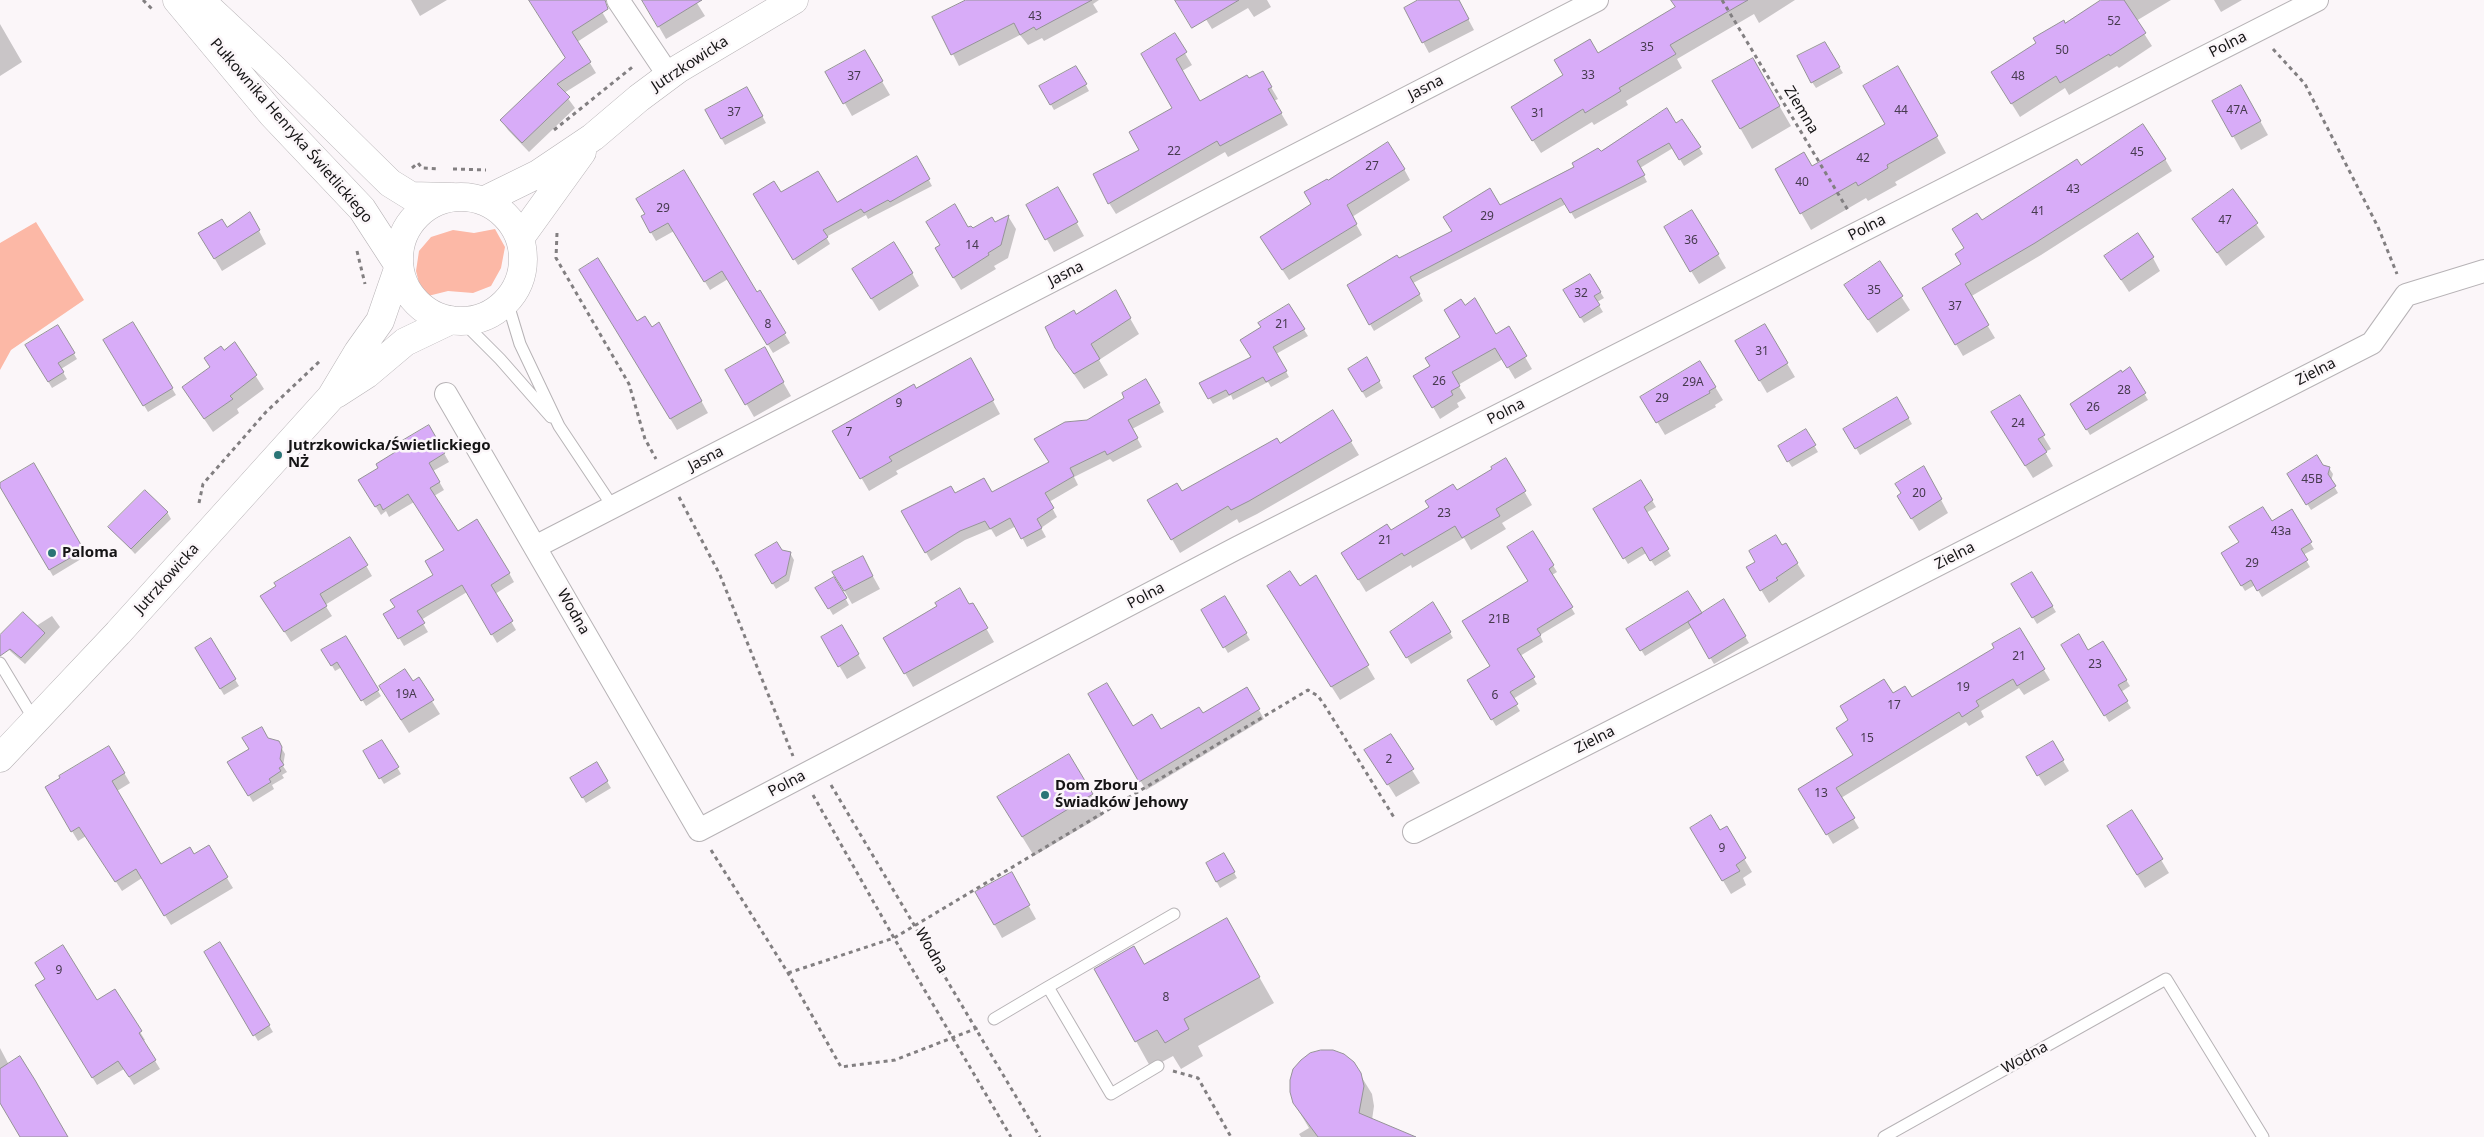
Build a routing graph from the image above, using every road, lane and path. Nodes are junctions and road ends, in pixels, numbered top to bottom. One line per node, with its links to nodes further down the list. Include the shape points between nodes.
1 (177, 0): 21 (main road, Pułkownika Henryka Świetlickiego, via 272,114 362,209)
2 (200, 0): 15 (main road, Pułkownika Henryka Świetlickiego, via 390,182 411,196)
3 (618, 0): 9 (street)
4 (1597, 0): 34 (street, Jasna)
5 (1722, 0): 18 (path, Ziemna)
6 (2317, 0): 8 (street, Polna)
7 (786, 2): 9 (main road, Jutrzkowicka)
8 (2256, 31): 18 (street, Polna); 24 (path, via 2305,84 2378,228)
9 (669, 76): 10 (main road, Jutrzkowicka)
10 (593, 137): 16 (main road, Jutrzkowicka, via 526,182); 19 (main road, Jutrzkowicka)
11 (441, 169): 14 (path, via 422,168 418,163)
12 (451, 169): 13 (path)
13 (488, 170)
14 (409, 172)
15 (451, 197): 16 (main road); 21 (main road, via 433,203 406,229 400,247)
16 (483, 201): 19 (main road, via 499,209 512,222)
17 (557, 225): 31 (path, via 556,258 629,384 645,439)
18 (1861, 232): 40 (street, Polna, via 1237,548)
19 (520, 238): 25 (main road, via 522,271 517,287)
20 (357, 248): 23 (path)
21 (399, 266): 26 (main road, via 405,285 416,302 432,314); 29 (main road, Jutrzkowicka, via 380,321)
22 (2484, 271): 24 (street)
23 (365, 286)
24 (2406, 295): 43 (street, Zielna, via 2372,343)
25 (507, 301): 26 (main road, via 479,319); 30 (lane, via 520,344)
26 (456, 321): 29 (main road, Jutrzkowicka, via 405,342 367,374); 30 (lane, via 500,359)
27 (324, 358): 33 (path, via 266,412 203,484)
28 (446, 394): 35 (street, Wodna)
29 (331, 398): 37 (main road, Jutrzkowicka)
30 (559, 426): 34 (lane)
31 (660, 465)
32 (678, 496): 39 (path, via 720,575)
33 (198, 506)
34 (613, 507): 35 (street, Jasna)
35 (535, 547): 42 (street, Wodna)
36 (0, 663): 37 (lane)
37 (35, 721): 38 (main road, Jutrzkowicka)
38 (0, 758)
39 (796, 762)
40 (819, 767): 42 (street, Polna); 45 (path, Wodna)
41 (808, 786): 46 (path)
42 (699, 830): 47 (path)
43 (1414, 832): 45 (path, via 1402,828 1389,812 1326,706 1308,690)
44 (1174, 914): 48 (lane)
45 (916, 924): 46 (path); 50 (path, Wodna)
46 (894, 938): 47 (path); 51 (path)
47 (788, 973): 51 (path, via 841,1067 895,1060)
48 (1048, 987): 49 (lane); 52 (lane, via 1111,1094)
49 (994, 1019)
50 (975, 1029): 51 (path); 54 (path, Wodna)
51 (952, 1037): 53 (path)
52 (1158, 1066): 55 (path, via 1198,1078)
53 (1011, 1137)
54 (1040, 1137)
55 (1231, 1137)
56 (1884, 1137): 57 (lane, Wodna, via 2166,979)
57 (2263, 1137)

